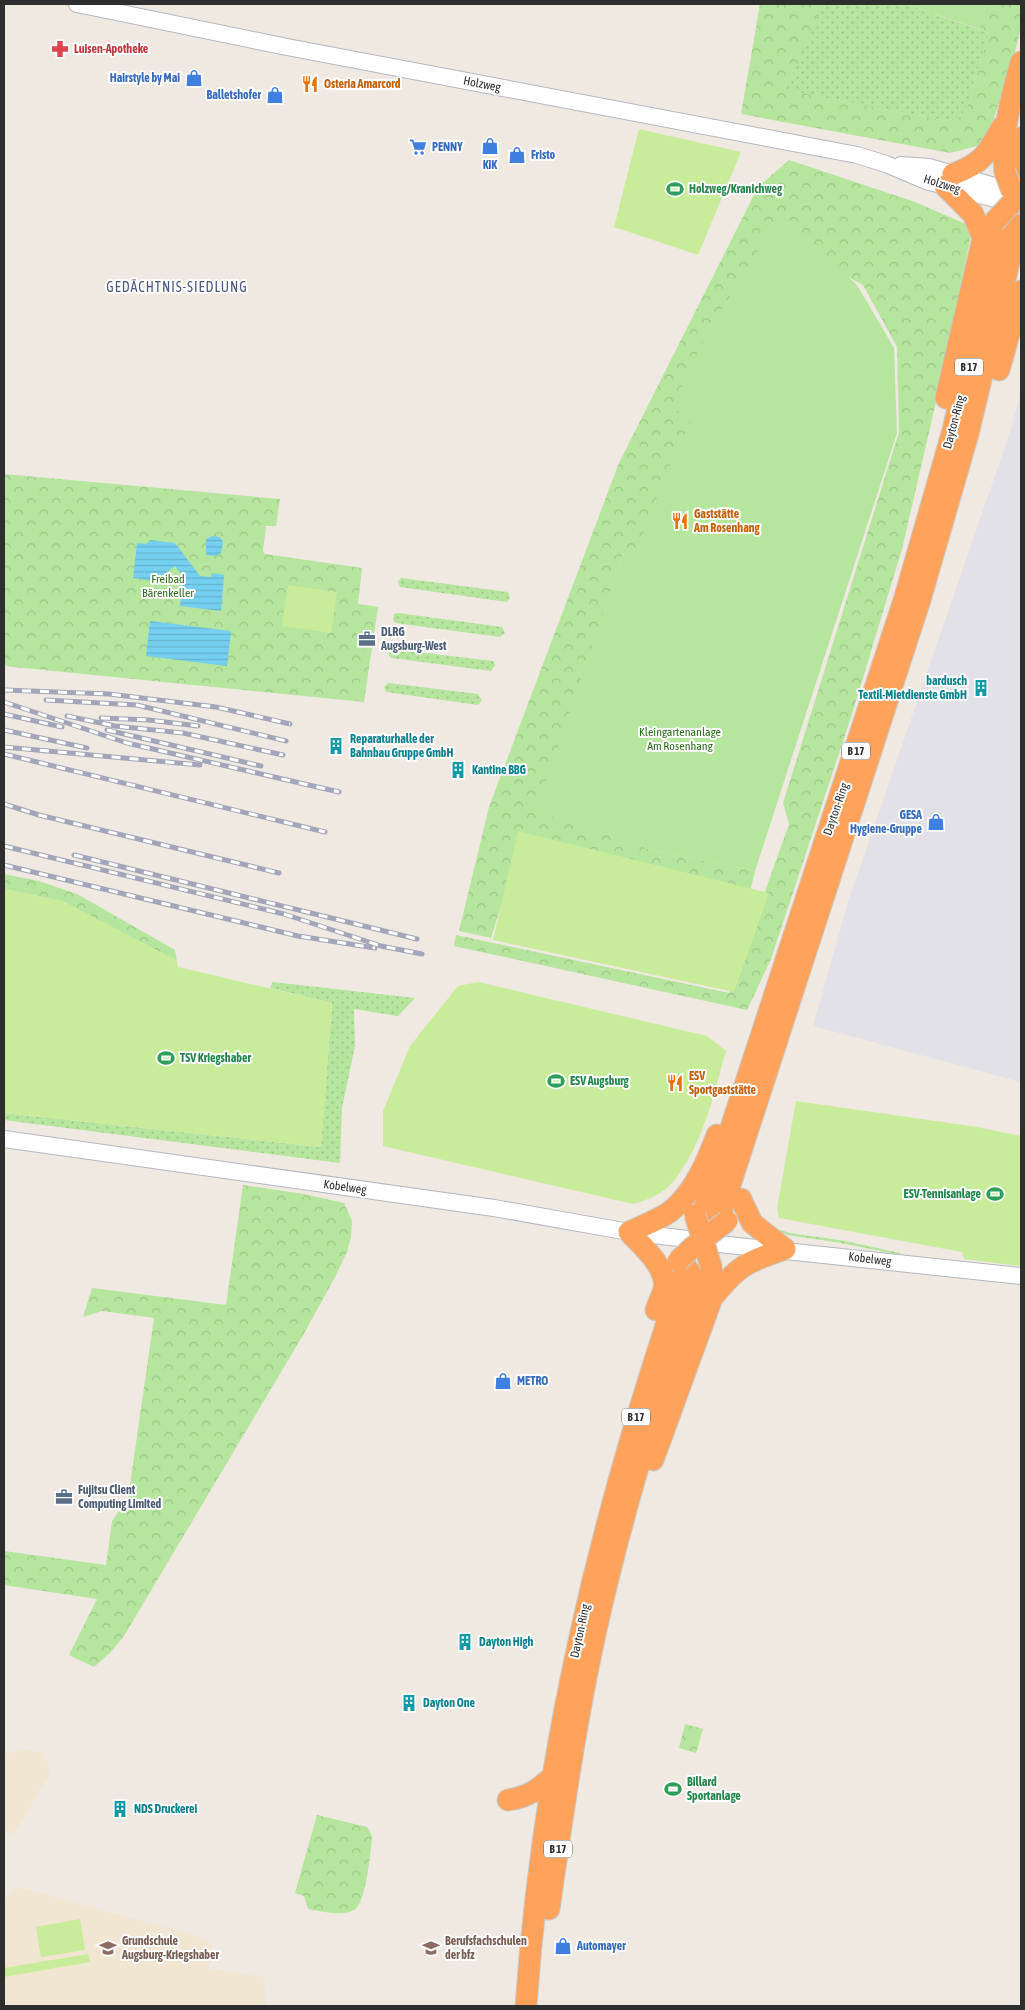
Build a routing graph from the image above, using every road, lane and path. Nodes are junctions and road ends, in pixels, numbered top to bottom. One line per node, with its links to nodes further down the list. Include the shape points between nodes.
1 (78, 4): 5 (street, Holzweg, via 736,131)
2 (1021, 62): 3 (highway)
3 (1005, 122): 5 (highway, via 985,157); 6 (highway, via 1003,153)
4 (1021, 138): 6 (highway, Dayton-Ring / B 17)
5 (949, 180): 6 (street, Holzweg); 6 (highway, via 973,214)
6 (1010, 202): 8 (highway, Dayton-Ring / B 17, via 988,355); 8 (highway, via 936,439)
7 (1021, 291): 8 (highway, via 982,438 969,470)
8 (939, 510): 9 (highway, Dayton-Ring / B 17, via 884,714)
9 (777, 1017): 11 (highway, via 744,1062 714,1144); 12 (highway, via 778,1083); 13 (highway, Dayton-Ring / B 17)
10 (4, 1139): 14 (street, Kobelweg, via 494,1208)
11 (692, 1189): 13 (highway); 14 (highway, via 671,1211)
12 (741, 1199): 13 (highway); 16 (highway, via 752,1223)
13 (710, 1219): 15 (highway, bridge); 15 (highway, bridge)
14 (629, 1232): 15 (street, Kobelweg); 19 (highway, via 655,1261 662,1272)
15 (703, 1241): 16 (street, Kobelweg); 17 (highway, bridge); 17 (highway, bridge, via 693,1247)
16 (785, 1249): 18 (street, Kobelweg); 20 (highway, via 734,1271)
17 (694, 1267): 19 (highway); 20 (highway); 21 (highway, Dayton-Ring / B 17, via 646,1437)
18 (1021, 1276)
19 (664, 1287): 21 (highway, via 603,1486)
20 (712, 1298): 21 (highway, via 645,1483)
21 (601, 1573): 22 (highway, Dayton-Ring / B 17, via 575,1654); 25 (highway, Dayton-Ring / B 17, via 589,1666 566,1789)
22 (552, 1776): 23 (highway, Dayton-Ring / B 17); 23 (highway, via 524,1798 508,1800)
23 (545, 1823): 24 (highway, Dayton-Ring / B 17)
24 (526, 2006)
25 (539, 2006)

